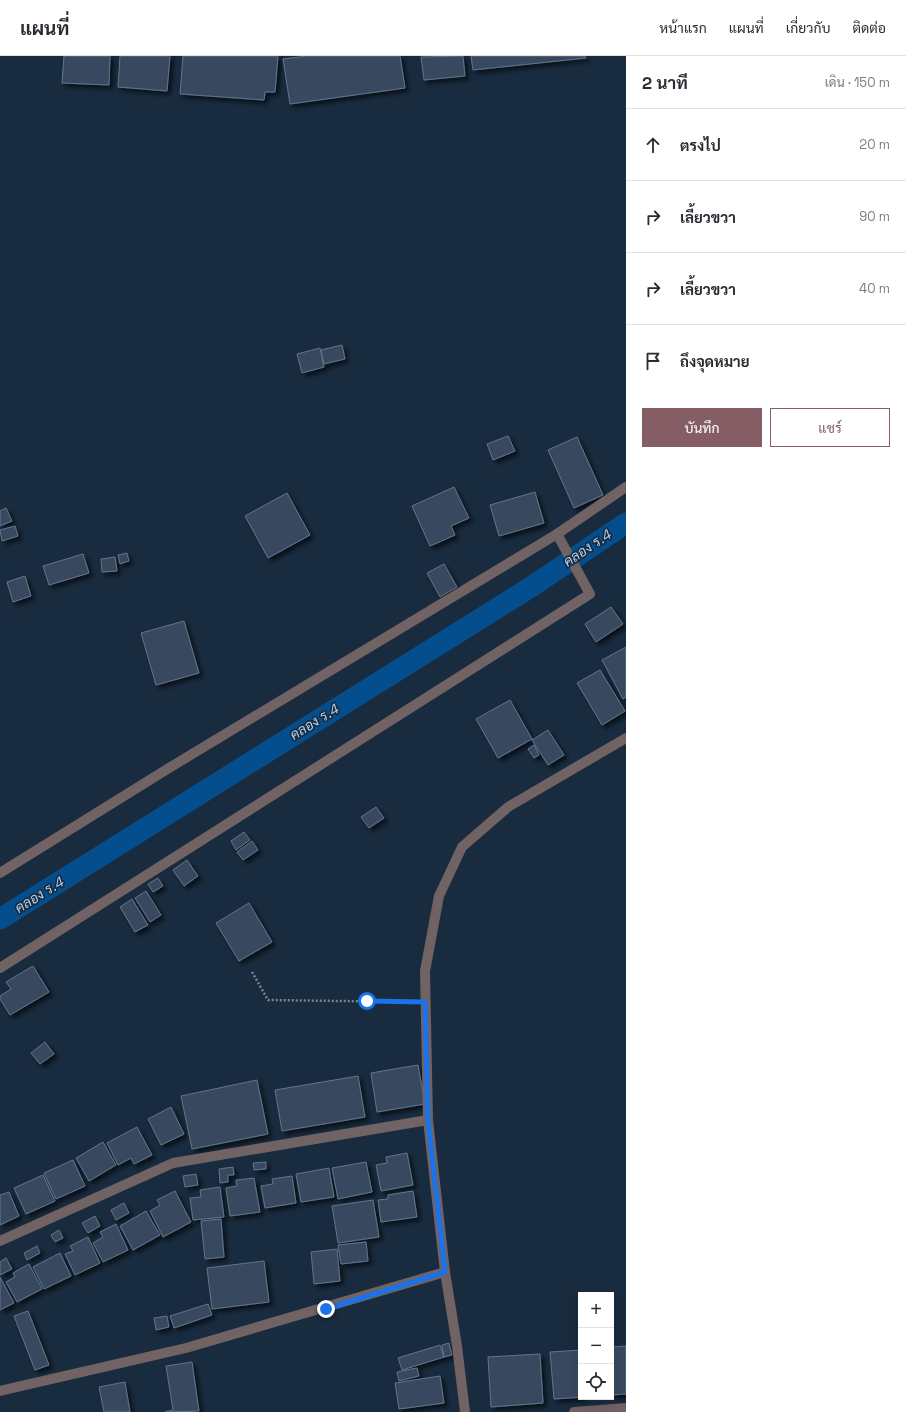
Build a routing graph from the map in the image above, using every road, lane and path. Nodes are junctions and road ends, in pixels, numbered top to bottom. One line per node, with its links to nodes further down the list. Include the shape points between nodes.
1 (626, 486): 2 (street)
2 (557, 534): 4 (street); 5 (street, via 590,594)
3 (626, 738): 7 (street, via 508,807 462,847 439,896 425,971)
4 (0, 873)
5 (0, 968)
6 (252, 972): 7 (path, via 268,1000)
7 (425, 1002): 8 (street)
8 (428, 1120): 9 (street, via 172,1163); 10 (street)
9 (0, 1241)
10 (445, 1272): 11 (street, via 186,1348); 13 (street)
11 (0, 1391)
12 (626, 1408): 14 (street)
13 (466, 1412)
14 (574, 1412)

